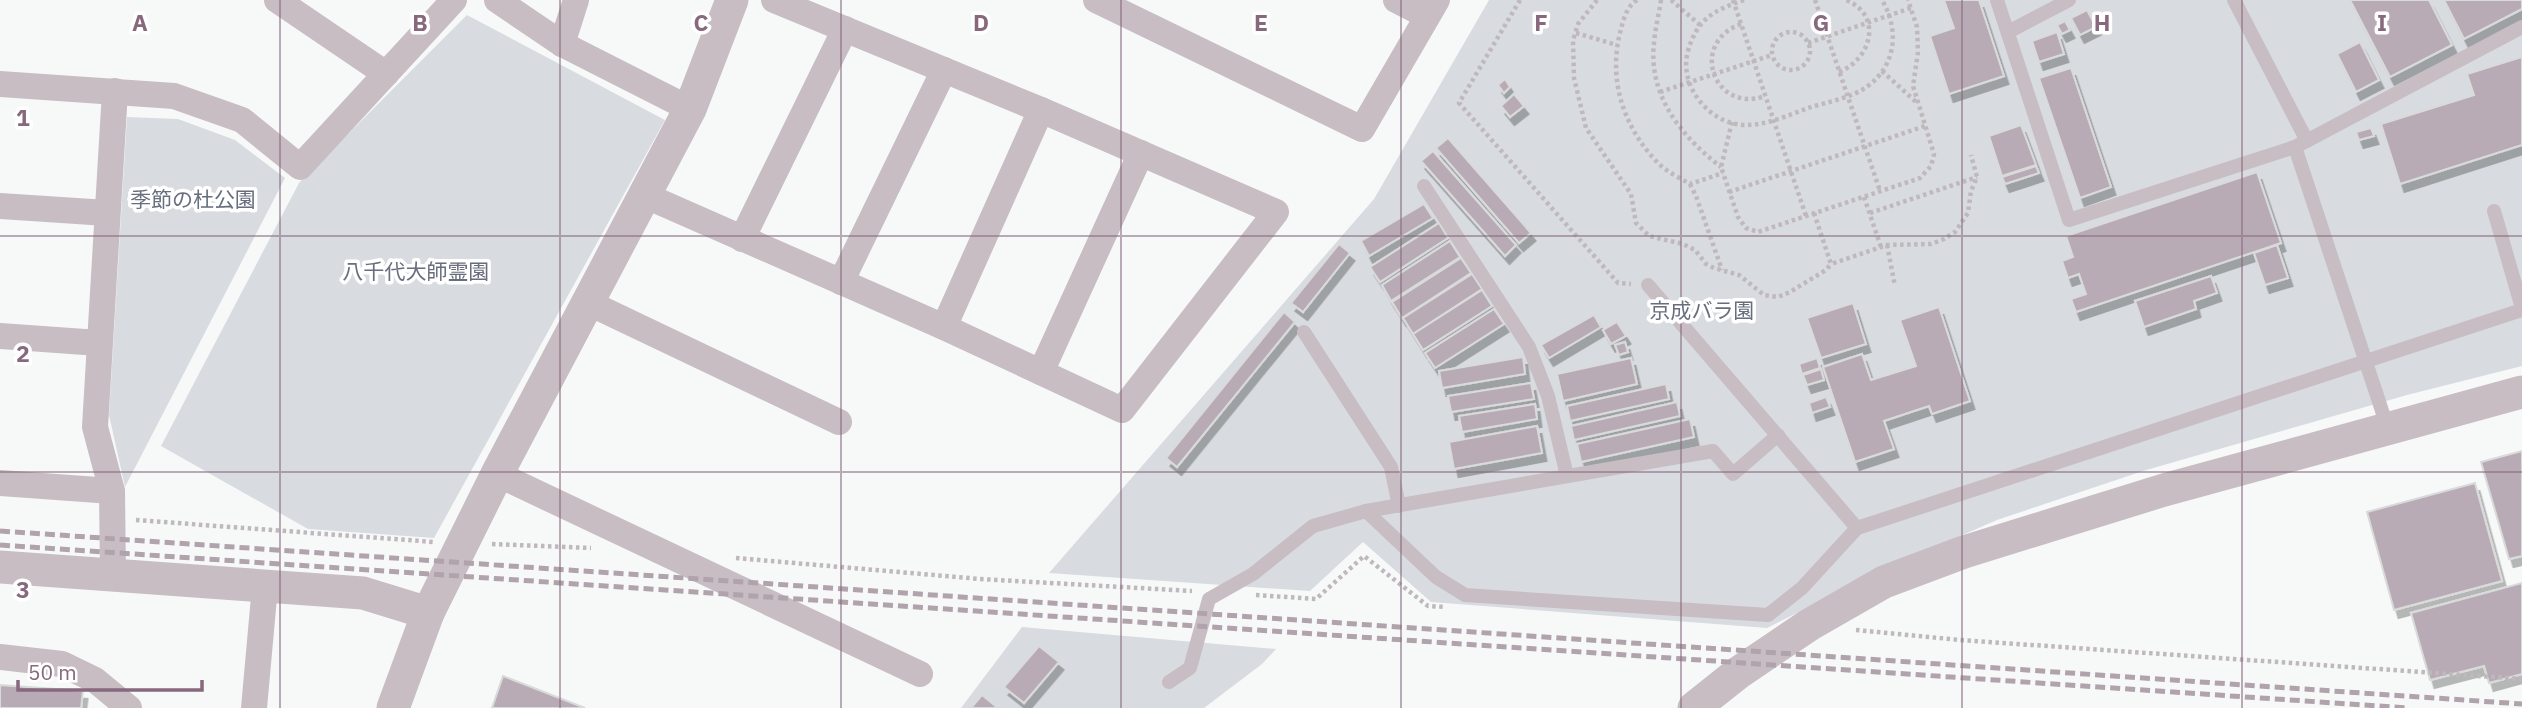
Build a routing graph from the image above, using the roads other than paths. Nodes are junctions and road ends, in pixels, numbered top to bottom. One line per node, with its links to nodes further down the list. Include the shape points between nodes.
1 (277, 0): 18 (street)
2 (454, 0): 18 (street)
3 (497, 0): 16 (street)
4 (576, 0): 16 (street)
5 (732, 0): 21 (street)
6 (774, 0): 14 (street)
7 (1096, 0): 12 (street, via 1362,129)
8 (1396, 0): 12 (street)
9 (1997, 0): 15 (lane)
10 (2069, 0): 15 (lane)
11 (2234, 0): 23 (lane)
12 (1432, 8)
13 (2522, 27): 23 (lane)
14 (845, 29): 17 (street); 30 (street)
15 (2008, 32): 23 (lane, via 2069,220)
16 (562, 44): 21 (street)
17 (944, 70): 22 (street); 31 (street)
18 (386, 74): 20 (street, via 300,167 242,120 174,96)
19 (0, 83): 20 (street)
20 (115, 91): 29 (street)
21 (690, 109): 26 (street)
22 (1041, 110): 24 (street); 35 (street)
23 (2301, 144): 39 (lane)
24 (1141, 153): 40 (street); 40 (street, via 1276,212 1122,410)
25 (1424, 186): 46 (lane, via 1529,347 1548,396)
26 (644, 195): 30 (street); 33 (street)
27 (0, 206): 29 (street)
28 (2494, 211): 34 (lane)
29 (107, 213): 38 (street)
30 (742, 239): 31 (street)
31 (841, 282): 35 (street)
32 (1648, 285): 44 (lane)
33 (589, 303): 42 (street); 45 (street)
34 (2522, 309): 39 (lane)
35 (944, 327): 40 (street)
36 (1304, 332): 49 (lane, via 1391,467)
37 (0, 337): 38 (street)
38 (99, 343): 48 (street, via 95,428)
39 (2365, 360): 43 (lane); 51 (lane)
40 (1041, 372)
41 (2522, 392): 43 (street)
42 (839, 422)
43 (2388, 429): 62 (street, via 2164,490 1964,552 1884,582 1809,625)
44 (1778, 435): 46 (lane, via 1733,474 1713,451); 51 (lane)
45 (497, 474): 55 (street); 57 (street)
46 (1567, 476): 49 (lane)
47 (0, 483): 48 (street)
48 (112, 492): 53 (street)
49 (1399, 506): 50 (lane)
50 (1366, 511): 51 (lane, via 1436,577 1465,595 1768,615 1802,588); 58 (lane, via 1313,526 1252,574 1209,599 1190,668)
51 (1857, 528)
52 (0, 567): 53 (street)
53 (113, 575): 54 (street)
54 (265, 586): 55 (street, via 363,593); 60 (street)
55 (428, 613): 61 (street)
56 (0, 657): 59 (street, via 62,664 96,680)
57 (920, 674)
58 (1169, 682)
59 (129, 708)
60 (254, 708)
61 (393, 708)
62 (1694, 708)

